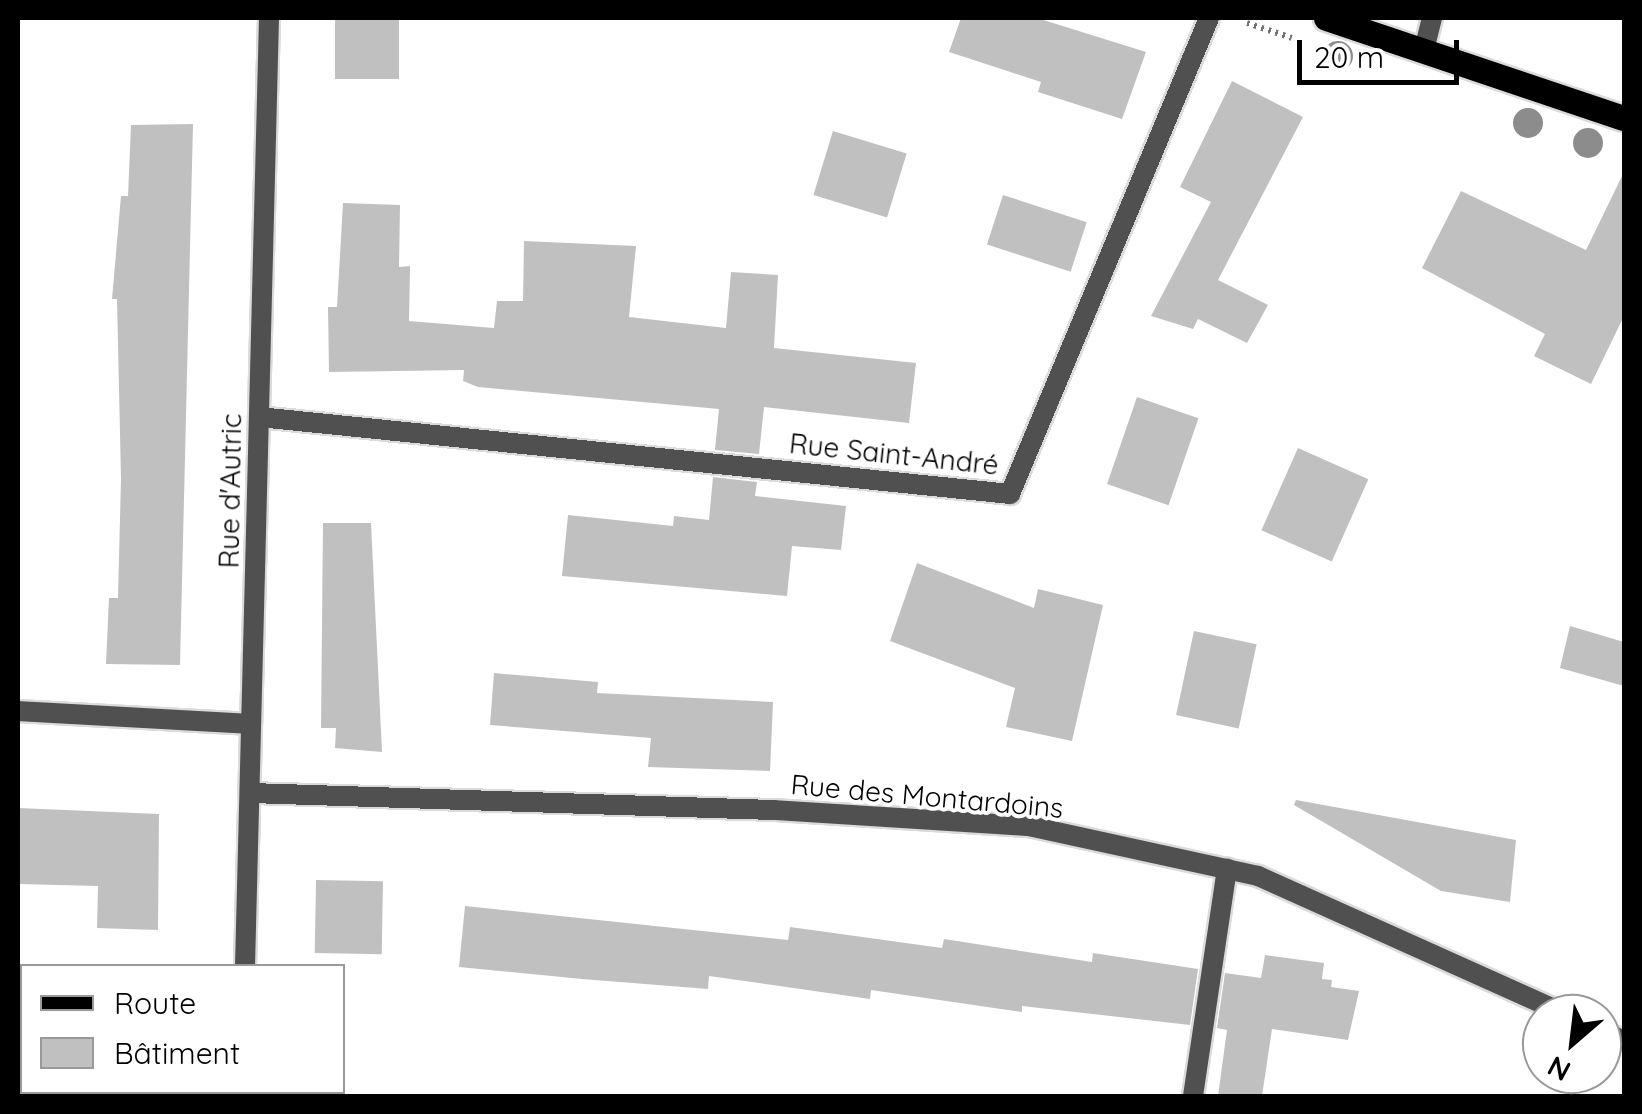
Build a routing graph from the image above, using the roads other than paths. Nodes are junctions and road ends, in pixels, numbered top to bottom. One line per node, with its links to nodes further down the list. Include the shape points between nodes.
1 (269, 18): 7 (street, Rue d'Autric)
2 (1210, 18): 7 (street, Rue Saint-André, via 1010,494)
3 (1326, 18): 5 (main road)
4 (1432, 18): 5 (street)
5 (1424, 50): 6 (main road)
6 (1624, 118)
7 (259, 417): 9 (street, Rue d'Autric)
8 (18, 710): 9 (street)
9 (251, 724): 10 (street, Rue d'Autric)
10 (250, 794): 11 (street, Rue des Montardoins, via 774,810 1029,826); 12 (street, Rue d'Autric)
11 (1227, 870): 13 (street, Rue des Montardoins, via 1258,876); 14 (street)
12 (245, 964)
13 (1522, 995)
14 (1193, 1096)

